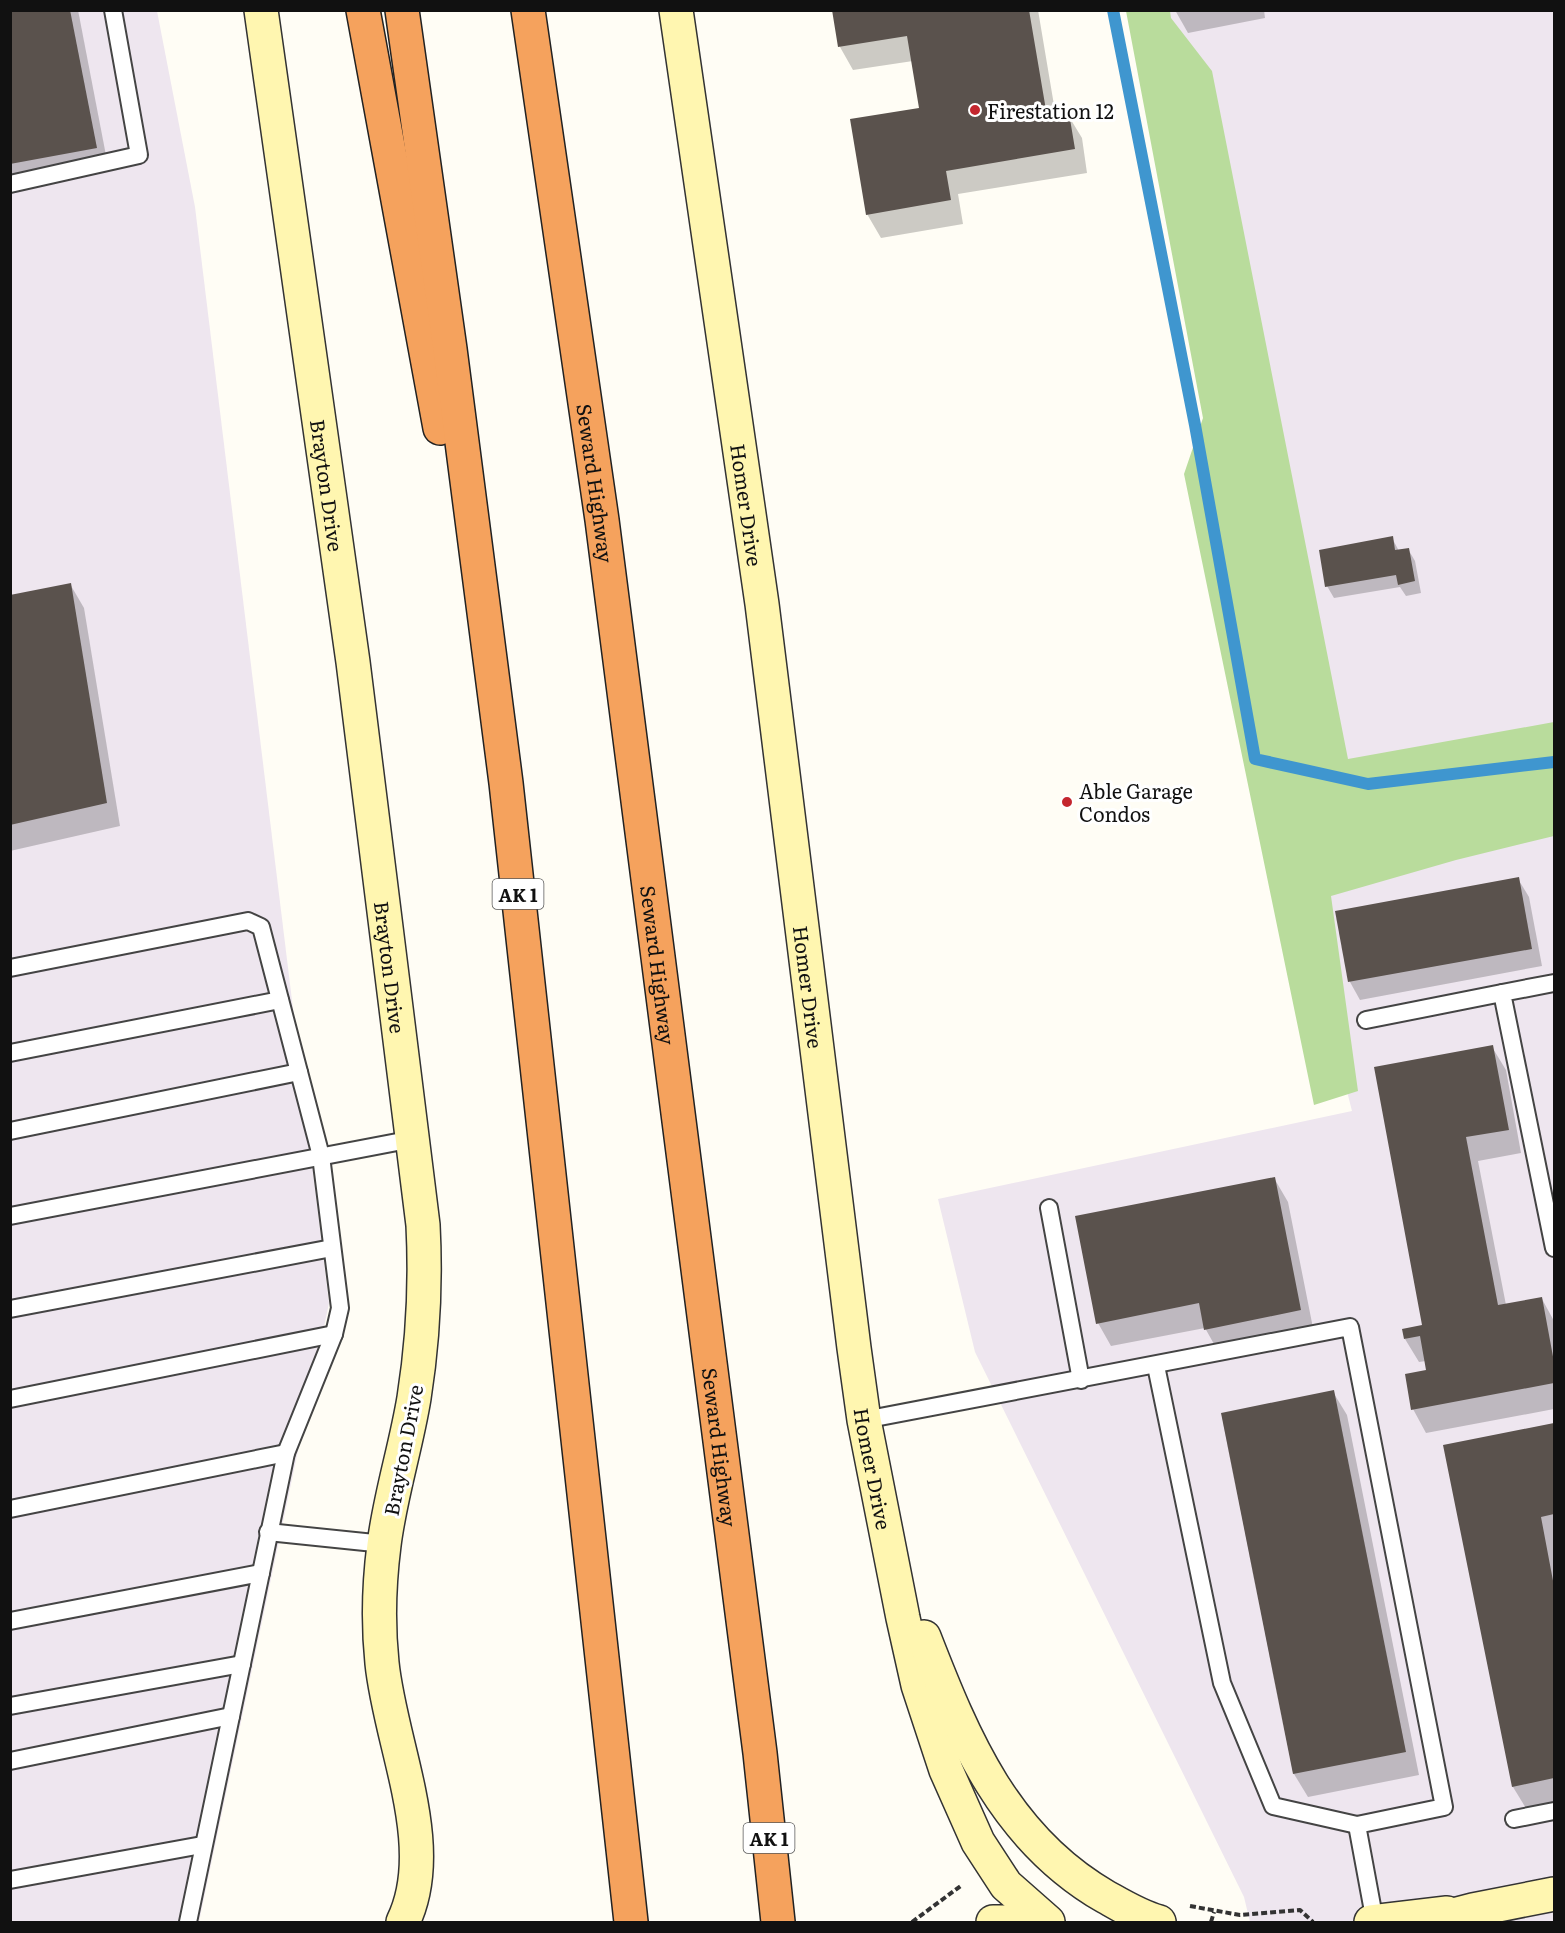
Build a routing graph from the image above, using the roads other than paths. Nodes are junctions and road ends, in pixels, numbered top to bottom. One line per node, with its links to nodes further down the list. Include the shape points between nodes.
1 (113, 10): 7 (lane, via 139,155)
2 (261, 10): 17 (street, Brayton Drive, via 351,650)
3 (363, 10): 8 (highway)
4 (402, 10): 8 (highway, AK 1)
5 (528, 10): 52 (highway, Seward Highway / AK 1, via 603,532 760,1753)
6 (676, 10): 28 (street, Homer Drive, via 761,592)
7 (10, 184)
8 (506, 783): 51 (highway, AK 1)
9 (10, 968): 12 (lane, via 248,921 261,927)
10 (1554, 983): 11 (lane)
11 (1502, 993): 13 (lane); 22 (lane)
12 (280, 1000): 14 (lane); 15 (lane)
13 (1366, 1020)
14 (10, 1053)
15 (299, 1072): 16 (lane); 18 (lane)
16 (10, 1131)
17 (413, 1139): 18 (lane); 32 (street, Brayton Drive, via 424,1252 422,1328 413,1400)
18 (321, 1156): 20 (lane); 21 (lane)
19 (1049, 1208): 26 (lane)
20 (10, 1216)
21 (332, 1248): 23 (lane); 24 (lane, via 340,1308)
22 (1554, 1248)
23 (10, 1309)
24 (334, 1334): 27 (lane); 29 (lane)
25 (1156, 1366): 26 (lane); 42 (lane, via 1222,1683 1273,1806); 42 (lane, via 1350,1327 1444,1807)
26 (1081, 1380): 28 (lane)
27 (10, 1398)
28 (864, 1420): 33 (street, Homer Drive)
29 (286, 1453): 30 (lane); 31 (lane)
30 (10, 1509)
31 (268, 1533): 32 (lane); 34 (lane)
32 (384, 1544): 50 (street, Brayton Drive, via 380,1591 382,1663 417,1848 414,1886)
33 (893, 1557): 47 (street, via 965,1738 990,1784 1014,1817 1072,1875 1124,1907); 55 (street, Homer Drive, via 918,1685 965,1816 1006,1885)
34 (261, 1573): 35 (lane); 36 (lane)
35 (10, 1621)
36 (242, 1664): 37 (lane); 38 (lane)
37 (10, 1706)
38 (231, 1716): 39 (lane); 43 (lane)
39 (10, 1761)
40 (1554, 1811): 41 (lane)
41 (1514, 1819)
42 (1357, 1825): 48 (lane)
43 (202, 1845): 44 (lane); 49 (lane)
44 (10, 1881)
45 (1554, 1894): 46 (street)
46 (1473, 1910): 48 (street); 56 (street)
47 (1172, 1914)
48 (1373, 1922)
49 (188, 1923)
50 (403, 1923)
51 (631, 1923)
52 (778, 1923)
53 (993, 1923): 54 (street)
54 (1023, 1923)
55 (1048, 1923)
56 (1427, 1923)

